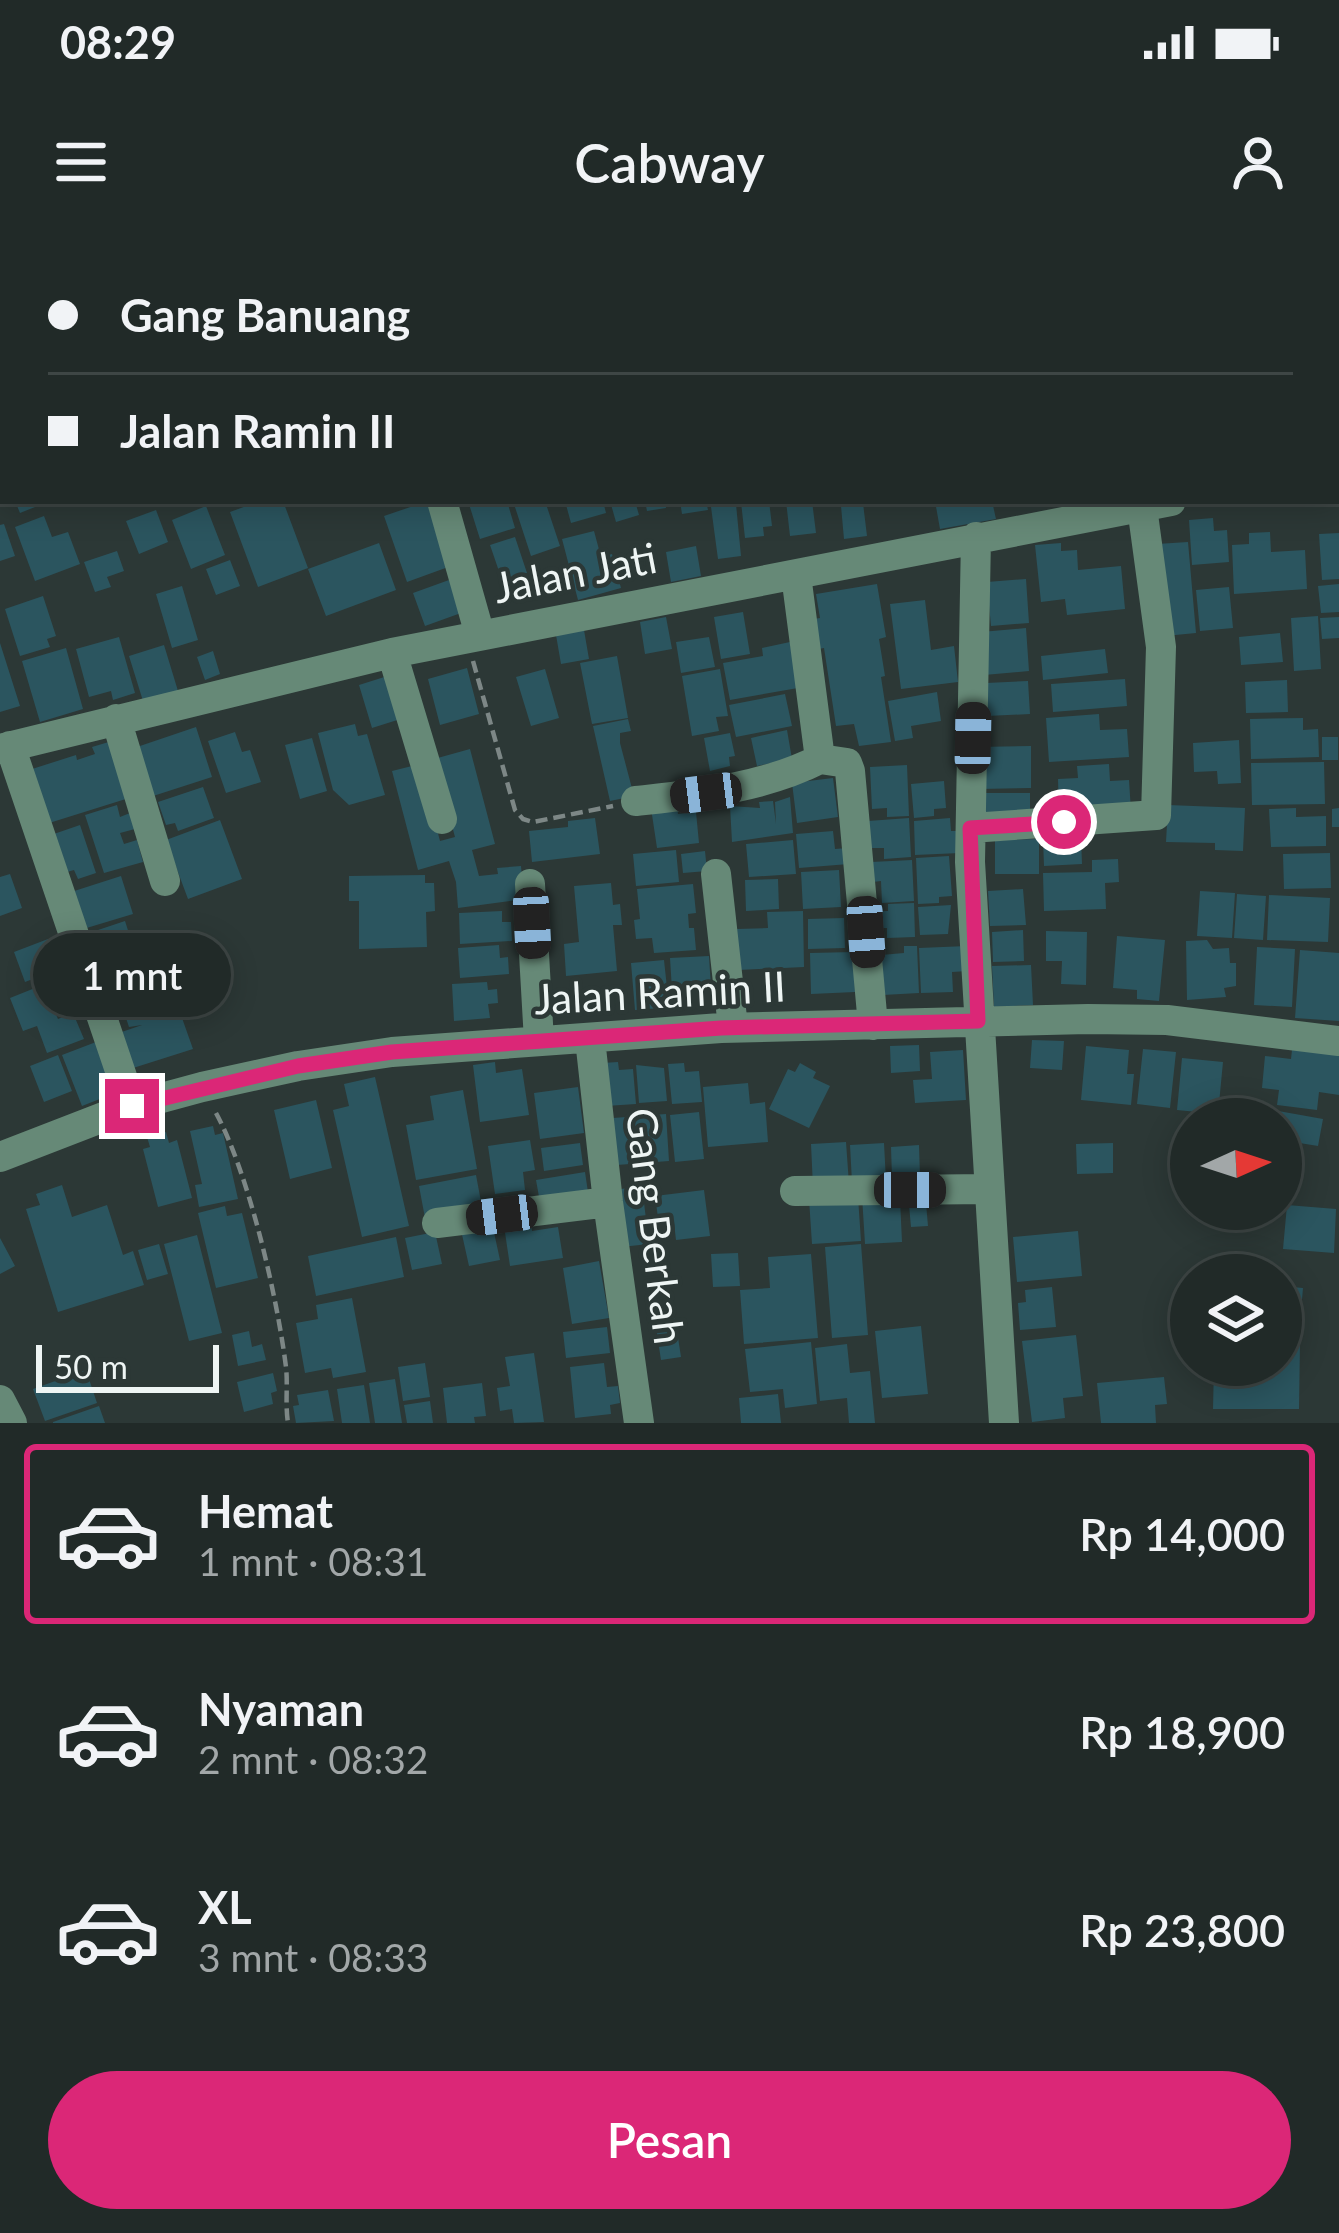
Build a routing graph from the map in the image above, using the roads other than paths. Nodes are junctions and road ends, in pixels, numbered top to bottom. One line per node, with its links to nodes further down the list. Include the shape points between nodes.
1 (443, 504): 5 (street)
2 (1157, 504): 3 (street, Jalan Jati); 12 (street, via 1156,815)
3 (976, 537): 4 (street, Jalan Jati); 12 (street)
4 (796, 575): 5 (street, Jalan Jati); 9 (street)
5 (473, 636): 6 (street, Jalan Jati)
6 (392, 653): 7 (street, Jalan Jati); 11 (street)
7 (116, 719): 8 (street, Jalan Jati); 14 (street)
8 (5, 747): 22 (street)
9 (820, 760): 10 (street, via 754,784); 17 (street, via 847,763 850,771)
10 (636, 801)
11 (442, 819)
12 (970, 828): 16 (street)
13 (716, 874): 18 (street)
14 (165, 881)
15 (530, 884): 20 (street)
16 (978, 1021): 17 (street, Jalan Ramin II); 21 (street, Jalan Ramin II, via 1167,1020); 24 (street)
17 (873, 1025): 18 (street, Jalan Ramin II)
18 (733, 1027): 19 (street, Jalan Ramin II)
19 (590, 1039): 20 (street, Jalan Ramin II); 26 (street, Gang Berkah)
20 (539, 1041): 22 (street, Jalan Ramin II, via 298,1066)
21 (1339, 1041)
22 (132, 1106): 23 (street, Jalan Ramin II)
23 (0, 1157)
24 (988, 1189): 25 (street); 31 (street)
25 (794, 1191)
26 (608, 1202): 27 (street); 30 (street, Gang Berkah)
27 (437, 1223)
28 (0, 1400): 29 (street)
29 (12, 1423)
30 (639, 1423)
31 (1004, 1423)

